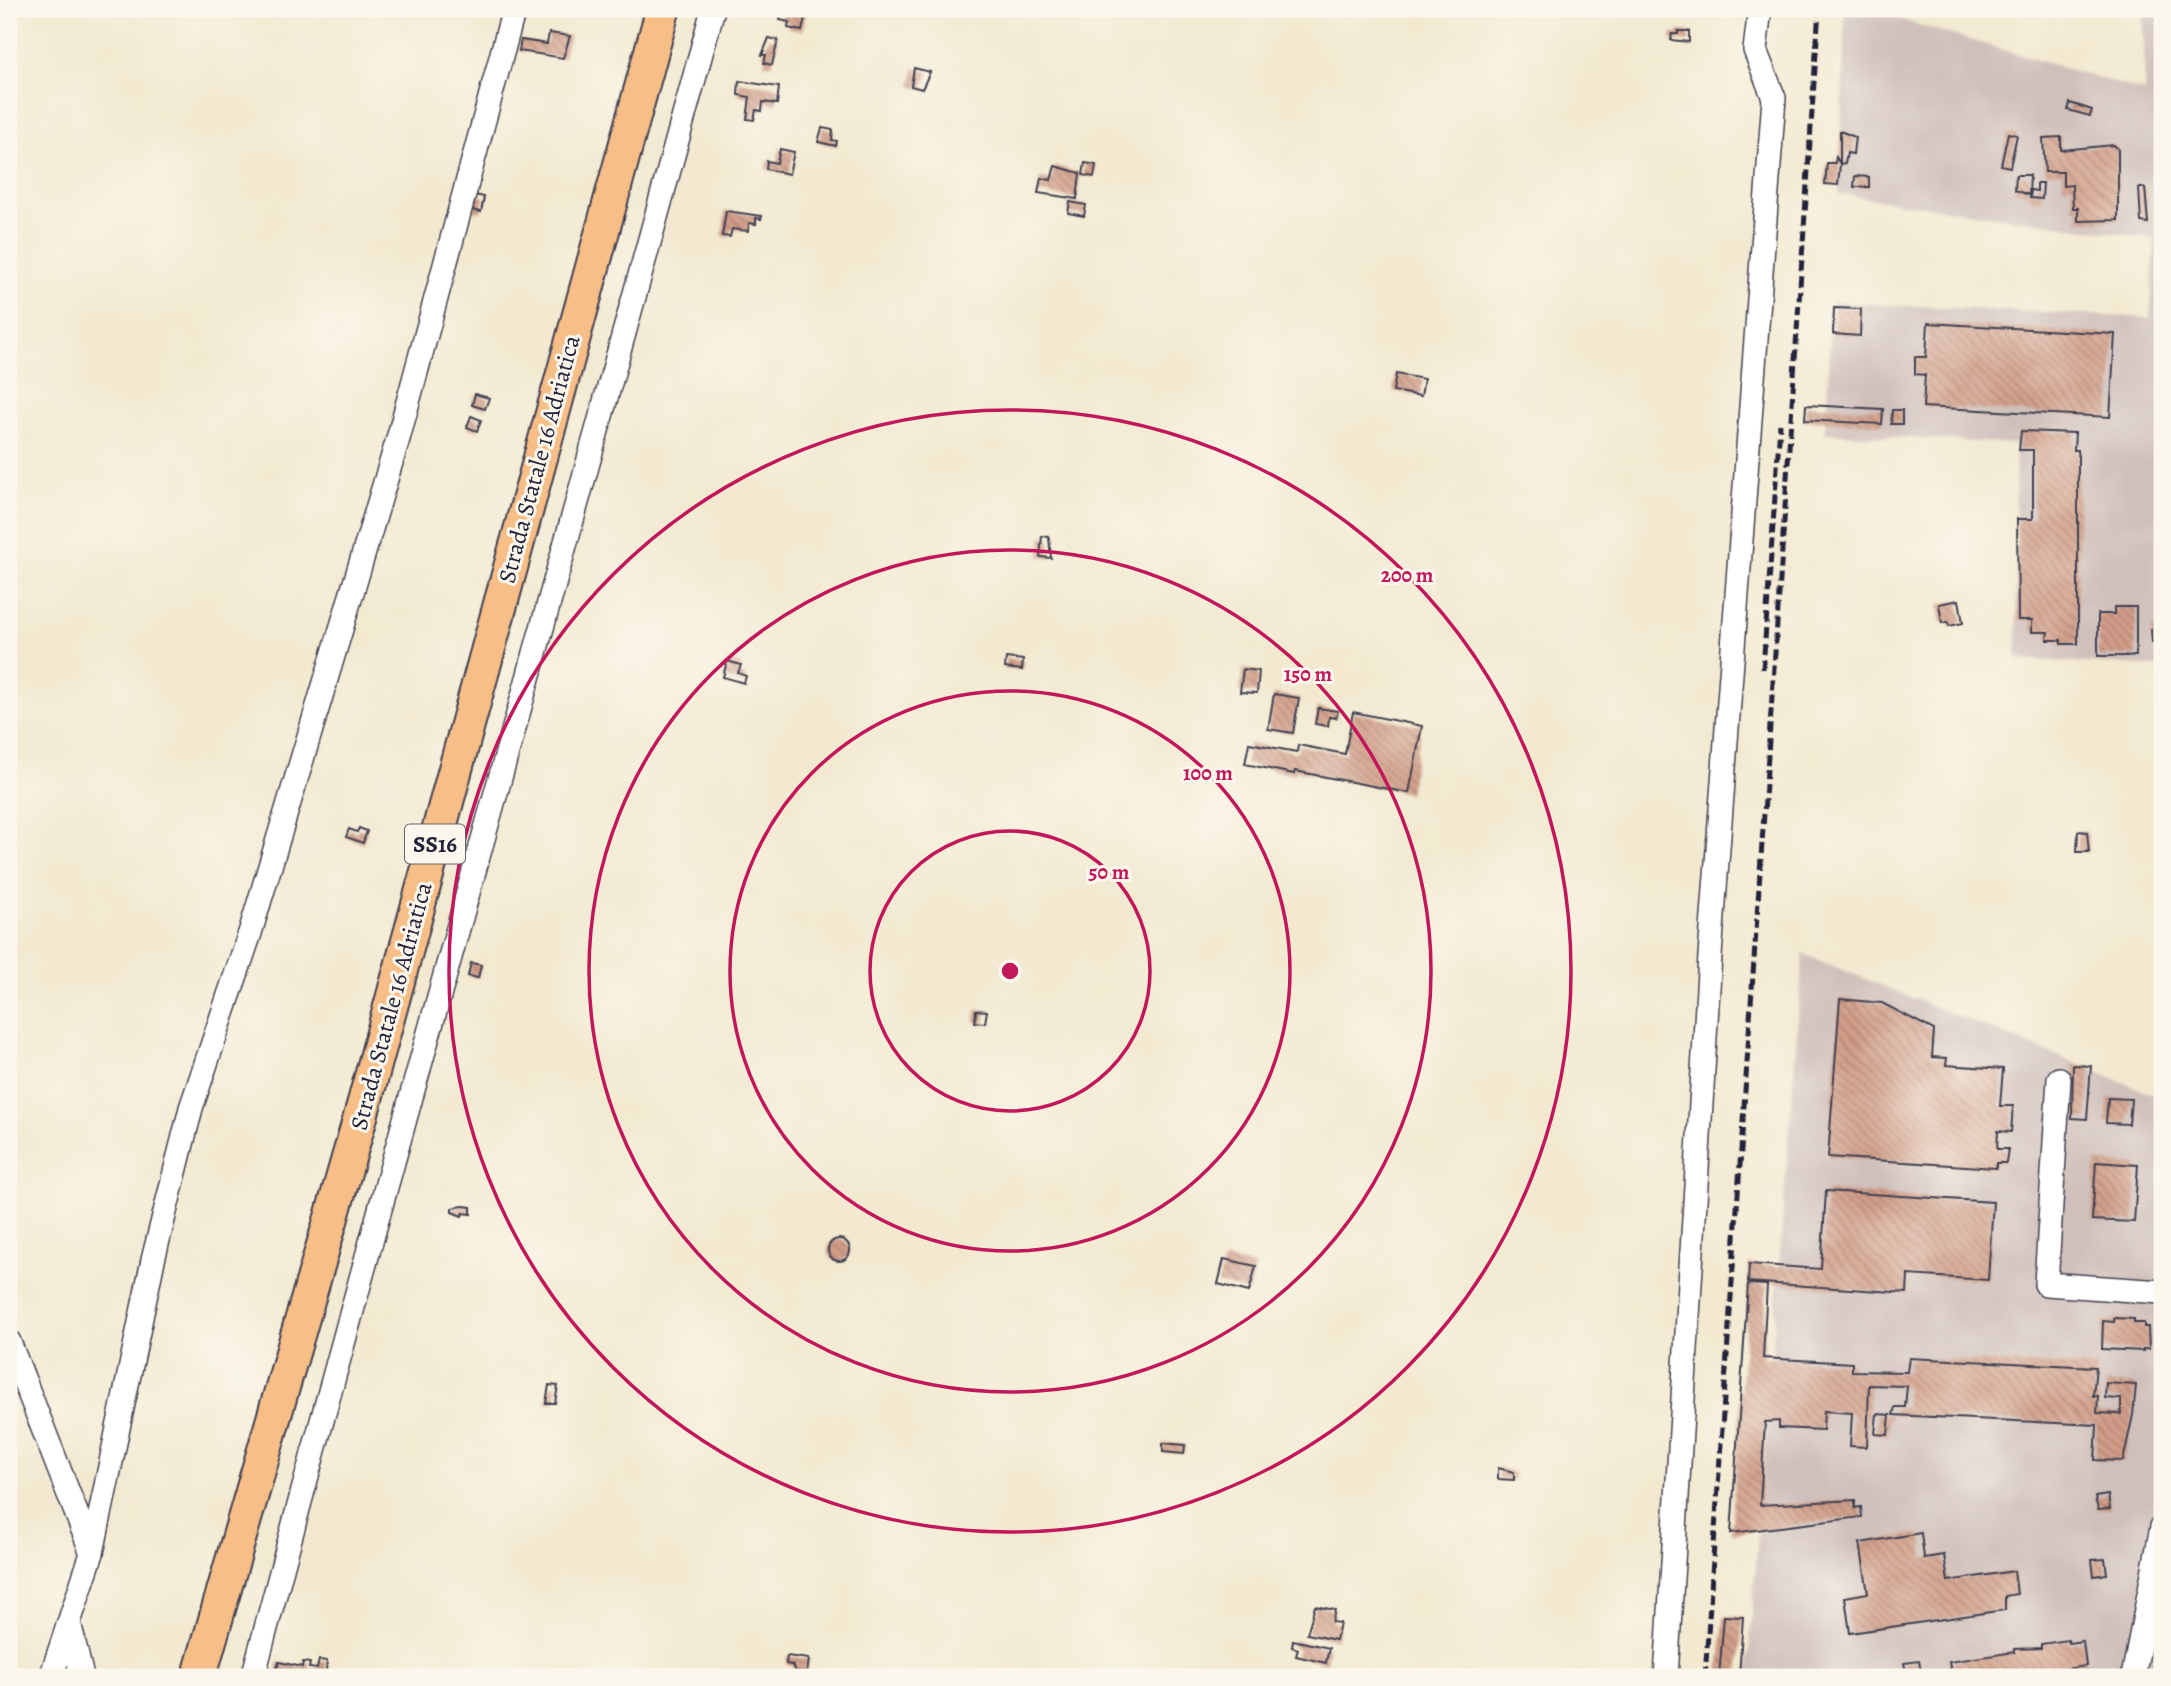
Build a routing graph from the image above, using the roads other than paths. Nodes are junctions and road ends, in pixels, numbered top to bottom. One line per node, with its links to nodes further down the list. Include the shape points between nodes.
1 (514, 9): 10 (street, via 398,439 250,933 191,1108 153,1260)
2 (663, 9): 14 (highway, Strada Statale 16 Adriatica / SS16, via 361,1115)
3 (683, 9): 15 (highway, Strada Statale 16 Adriatica / SS16)
4 (713, 9): 16 (street)
5 (1760, 9): 17 (street, via 1755,50 1774,98 1710,956)
6 (2059, 1079): 7 (street, via 2046,1284)
7 (2162, 1292)
8 (9, 1342): 10 (street)
9 (2162, 1527): 18 (street)
10 (92, 1553): 11 (street)
11 (69, 1619): 12 (street); 13 (street)
12 (51, 1677)
13 (82, 1677)
14 (199, 1677)
15 (219, 1677)
16 (253, 1677)
17 (1666, 1677)
18 (2133, 1677)

